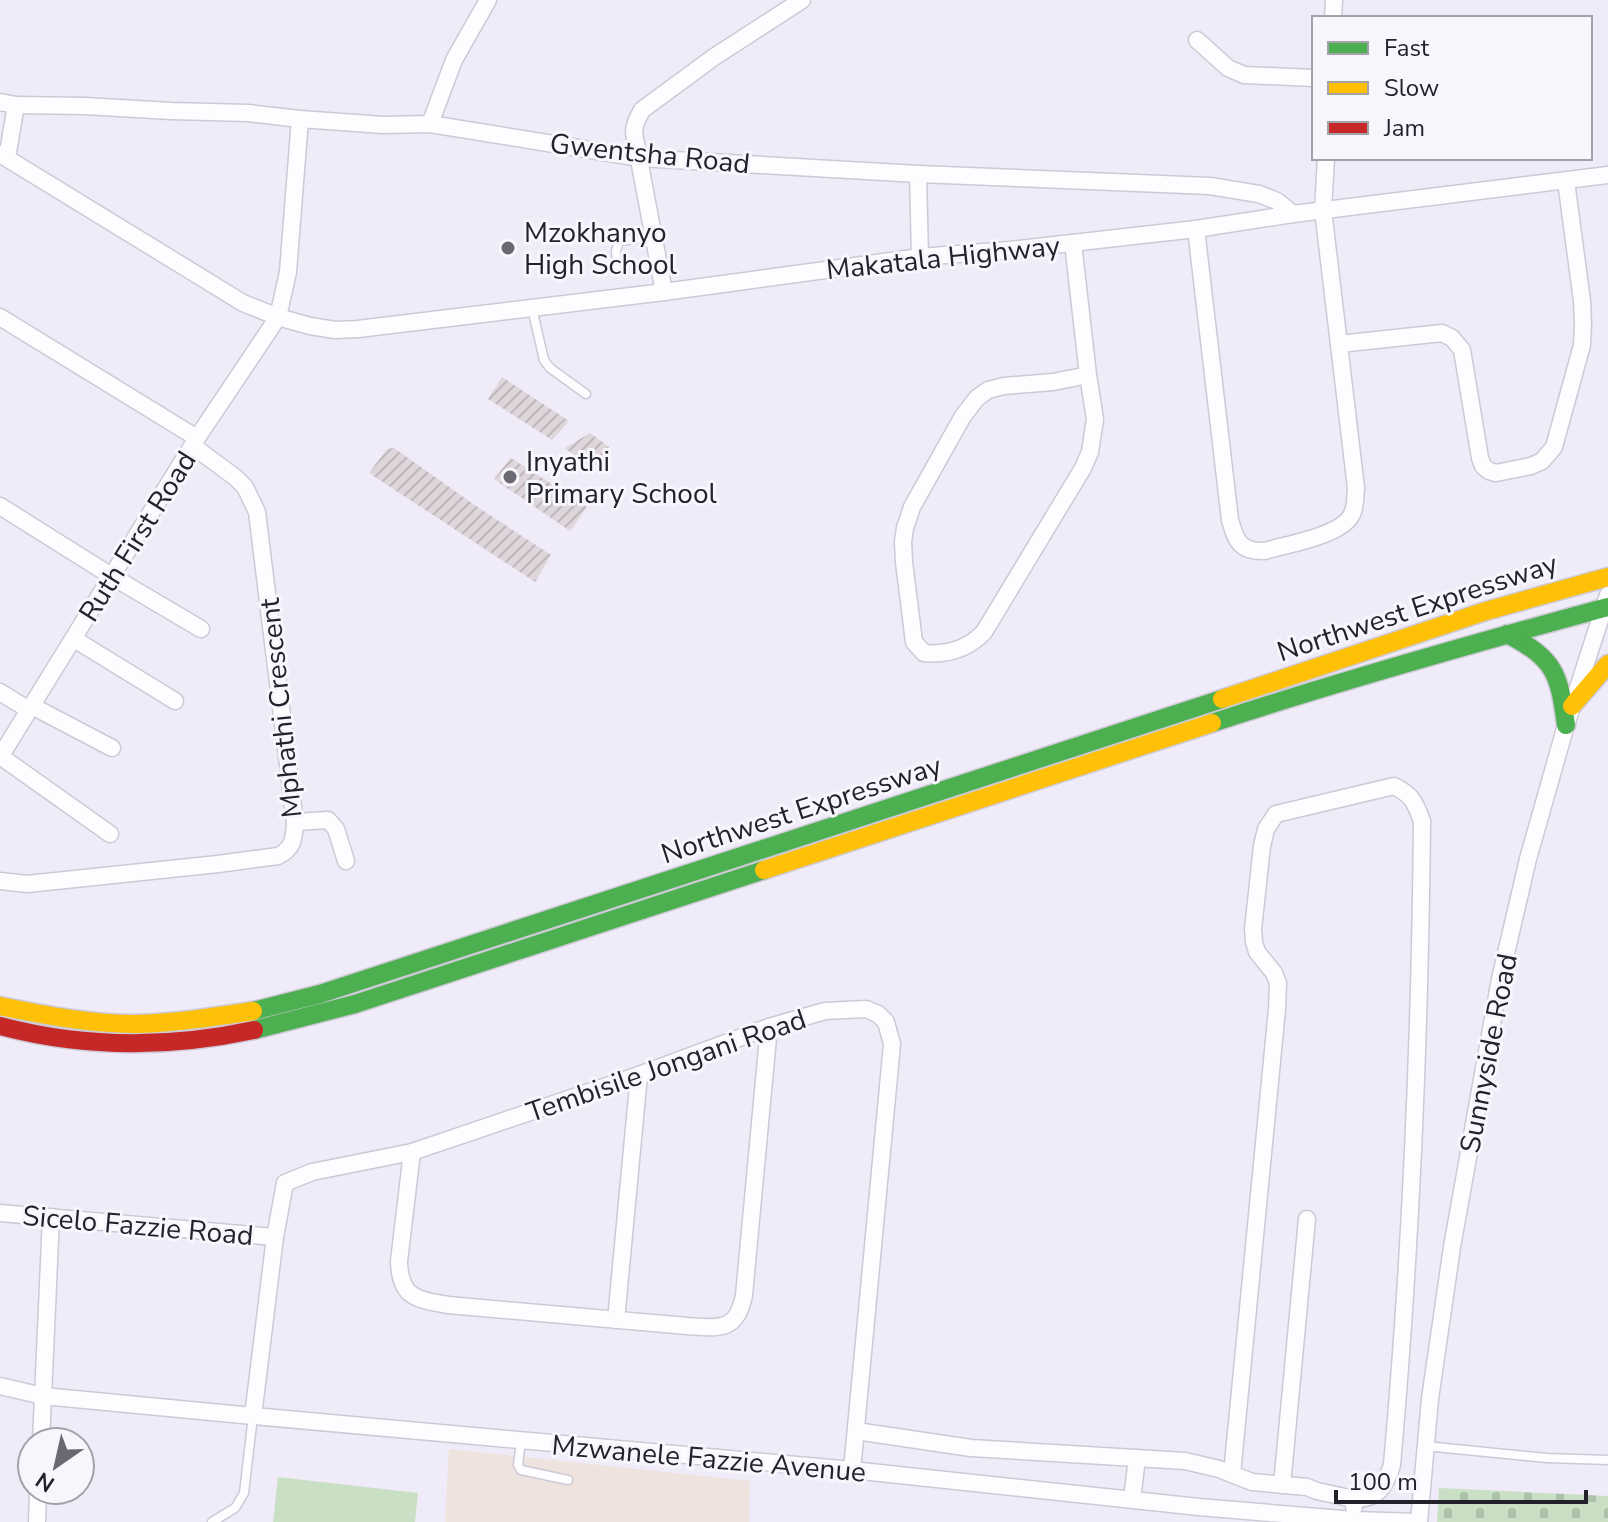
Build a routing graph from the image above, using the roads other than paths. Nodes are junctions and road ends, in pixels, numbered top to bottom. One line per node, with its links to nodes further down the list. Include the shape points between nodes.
1 (488, 0): 7 (street, via 454,60)
2 (802, 0): 9 (street, via 642,110 634,126)
3 (1197, 40): 4 (street, via 1244,75)
4 (1312, 78)
5 (8, 104): 6 (street, Gwentsha Road); 8 (street, Gwentsha Road)
6 (300, 119): 7 (street, Gwentsha Road); 24 (street, via 288,272)
7 (430, 124): 9 (street, Gwentsha Road)
8 (3, 156): 24 (street, Makatala Highway, via 243,303)
9 (640, 158): 11 (street, Gwentsha Road); 17 (street)
10 (1326, 160): 14 (street)
11 (918, 174): 15 (street, Gwentsha Road, via 1210,186 1259,194); 19 (street)
12 (1608, 175): 13 (street, Makatala Highway)
13 (1566, 181): 14 (street, Makatala Highway); 25 (street, via 1583,335 1554,447 1542,461 1496,473 1483,466 1462,350 1452,338 1442,333)
14 (1323, 210): 15 (street, Makatala Highway); 25 (street)
15 (1293, 214): 16 (street, Makatala Highway)
16 (1196, 229): 18 (street, Makatala Highway); 25 (street, via 1230,520 1247,549 1265,551 1334,530 1352,514 1356,488)
17 (654, 237): 20 (lane, via 619,241); 21 (street)
18 (1073, 243): 19 (street, Makatala Highway); 26 (street)
19 (920, 257): 21 (street, Makatala Highway)
20 (617, 265)
21 (664, 292): 22 (street, Makatala Highway)
22 (532, 308): 24 (street, Makatala Highway, via 335,330); 27 (lane, via 544,360)
23 (0, 317): 28 (street, Mphathi Crescent)
24 (278, 317): 28 (street, Ruth First Road)
25 (1339, 344)
26 (1088, 375): 26 (street, via 1095,419 1083,468 984,632 962,649 924,653 914,642 905,528 963,416 988,390)
27 (586, 394)
28 (195, 442): 30 (street, Ruth First Road); 44 (street, Mphathi Crescent, via 245,487 257,512)
29 (0, 506): 30 (street)
30 (113, 577): 33 (street); 35 (street, Ruth First Road)
31 (1608, 577): 48 (main road, Northwest Expressway, via 1486,611 320,994 247,1012 134,1024 59,1018)
32 (1607, 603): 34 (main road, Northwest Expressway); 39 (street, Sunnyside Road)
33 (201, 629)
34 (1507, 634): 41 (main road, via 1552,665); 49 (main road, Northwest Expressway, via 1304,693 355,1004 208,1038 144,1044)
35 (74, 639): 38 (street); 40 (street, Ruth First Road)
36 (1608, 664): 39 (main road)
37 (0, 692): 40 (street)
38 (175, 701)
39 (1572, 706): 41 (street, Sunnyside Road)
40 (31, 708): 42 (street); 43 (street, Ruth First Road)
41 (1566, 725): 64 (street, Sunnyside Road, via 1500,979 1452,1247)
42 (112, 748)
43 (0, 757): 45 (street)
44 (295, 822): 46 (street, via 328,820); 47 (street, Mphathi Crescent, via 291,846 278,856 27,884)
45 (110, 834)
46 (346, 861)
47 (0, 881)
48 (0, 1006)
49 (0, 1026)
50 (769, 1027): 51 (street, Tembisile Jongani Road); 57 (street, via 741,1311 733,1321 714,1328); 62 (street, Tembisile Jongani Road, via 825,1011 866,1009 878,1014 890,1032)
51 (639, 1075): 52 (street, Tembisile Jongani Road); 57 (street)
52 (412, 1152): 56 (street, Tembisile Jongani Road, via 323,1169 285,1183); 57 (street, via 399,1261 401,1282 410,1293 448,1305)
53 (0, 1213): 54 (street, Sicelo Fazzie Road)
54 (51, 1217): 56 (street, Sicelo Fazzie Road); 59 (street)
55 (1307, 1219): 70 (street)
56 (275, 1237): 60 (street, Tembisile Jongani Road)
57 (616, 1320)
58 (0, 1386): 59 (street, Mzwanele Fazzie Avenue)
59 (43, 1396): 60 (street, Mzwanele Fazzie Avenue); 61 (street)
60 (253, 1416): 63 (street, Mzwanele Fazzie Avenue); 75 (lane, via 244,1493 235,1508)
61 (42, 1426)
62 (856, 1431): 65 (street, via 971,1448); 67 (street, Tembisile Jongani Road)
63 (521, 1441): 67 (street, Mzwanele Fazzie Avenue); 69 (lane, via 521,1470)
64 (1425, 1446): 66 (lane); 76 (street, Sunnyside Road)
65 (1137, 1458): 68 (street, via 1194,1462); 71 (street)
66 (1608, 1460)
67 (852, 1470): 71 (street, Mzwanele Fazzie Avenue)
68 (1232, 1474): 70 (street); 72 (street, via 1277,1009 1278,983 1257,952 1253,929 1266,829 1276,814 1394,786 1408,793 1422,821 1418,1036 1401,1352 1392,1465 1378,1492)
69 (568, 1480)
70 (1282, 1485): 72 (street)
71 (1132, 1499): 73 (street, Mzwanele Fazzie Avenue)
72 (1354, 1499): 74 (street)
73 (1198, 1514): 74 (street, Mzwanele Fazzie Avenue)
74 (1354, 1520): 76 (street, Mzwanele Fazzie Avenue)
75 (212, 1522)
76 (1419, 1522)

